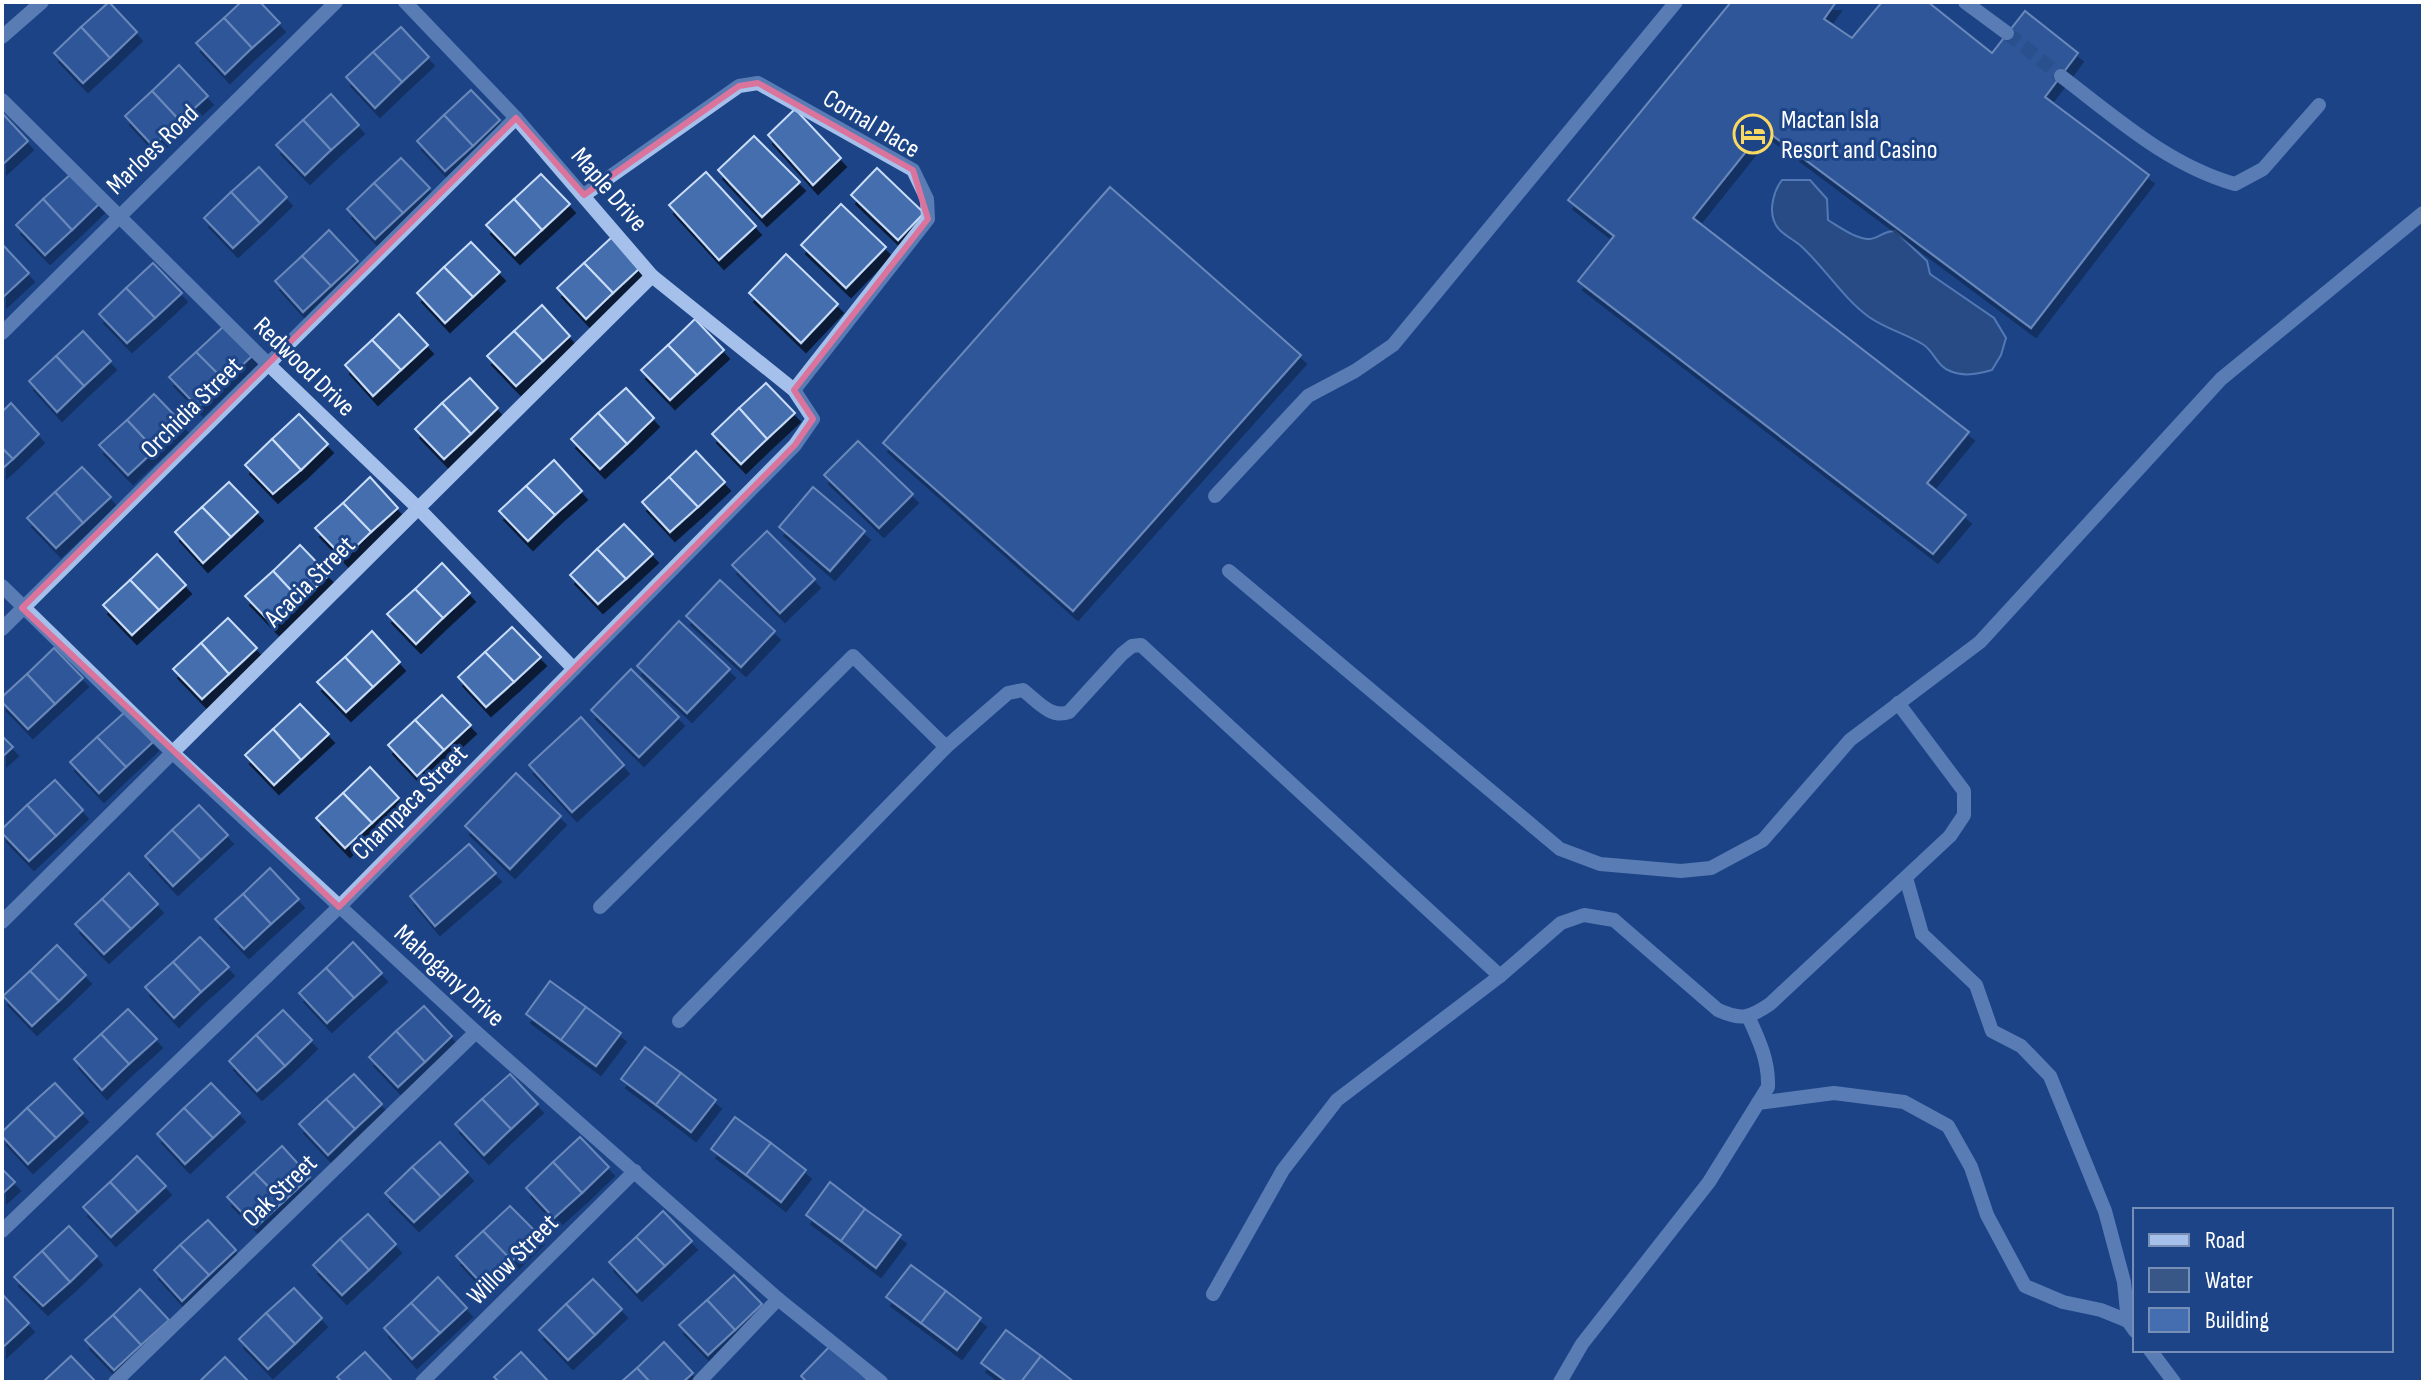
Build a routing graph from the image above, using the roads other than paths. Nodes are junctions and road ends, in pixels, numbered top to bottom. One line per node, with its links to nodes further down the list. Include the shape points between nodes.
1 (42, 2): 7 (street)
2 (336, 2): 14 (street, Marloes Road)
3 (405, 2): 11 (street, Maple Drive)
4 (1676, 2): 19 (street, via 1393,345 1308,396)
5 (1965, 2): 6 (street)
6 (2007, 33)
7 (2, 37)
8 (2061, 76): 10 (street, via 2162,153 2235,184 2263,169)
9 (2, 100): 14 (street, Redwood Drive)
10 (2319, 105)
11 (516, 118): 12 (street, Maple Drive); 17 (street, Orchidia Street)
12 (584, 195): 15 (street, Maple Drive); 18 (street, Cornal Place, via 739,86 758,83 913,170 927,199 928,219)
13 (2423, 213): 26 (street, via 2221,379 1980,642)
14 (118, 216): 16 (street, Marloes Road); 17 (street, Redwood Drive)
15 (652, 276): 18 (street, Maple Drive); 20 (street, Acacia Street)
16 (2, 333)
17 (268, 364): 20 (street, Redwood Drive); 23 (street, Orchidia Street)
18 (794, 390): 25 (street, Champaca Street, via 813,419 795,445)
19 (1215, 496)
20 (417, 507): 25 (street, Redwood Drive); 28 (street, Acacia Street)
21 (1229, 571): 26 (street, via 1560,849 1600,864 1681,871 1711,868 1763,840 1850,740)
22 (2, 586): 23 (street, Mahogany Drive)
23 (22, 608): 24 (street, Orchidia Street); 28 (street, Mahogany Drive)
24 (2, 629)
25 (574, 669): 30 (street, Champaca Street)
26 (1898, 703): 29 (street, via 1964,791 1964,815 1950,836)
27 (946, 747): 31 (street, via 853,656); 33 (street, via 1015,690 1023,690 1053,714 1069,712 1122,654 1141,645); 35 (street)
28 (172, 752): 30 (street, Mahogany Drive); 32 (street, Acacia Street)
29 (1906, 878): 34 (street, via 1770,1004); 42 (street, via 1922,934 1976,985 1992,1031 2021,1046 2050,1076 2105,1211)
30 (339, 907): 36 (street, Mahogany Drive); 39 (street, Champaca Street)
31 (600, 907)
32 (2, 922)
33 (1500, 976): 34 (street, via 1561,923 1584,915 1614,920 1718,1010 1737,1018); 40 (street, via 1337,1100 1283,1170)
34 (1748, 1016): 37 (street, via 1769,1073)
35 (679, 1021)
36 (476, 1032): 38 (street, Mahogany Drive); 44 (street, Oak Street)
37 (1758, 1103): 42 (street, via 1834,1093 1904,1102 1948,1126 2025,1286 2101,1310); 48 (street, via 1709,1182 1582,1344)
38 (635, 1171): 41 (street, Mahogany Drive); 45 (street, Willow Street)
39 (2, 1231)
40 (1213, 1294)
41 (778, 1299): 46 (street); 47 (street, Mahogany Drive)
42 (2131, 1326)
43 (2152, 1352): 49 (street)
44 (115, 1382)
45 (422, 1382)
46 (699, 1382)
47 (881, 1382)
48 (1560, 1382)
49 (2174, 1382)

